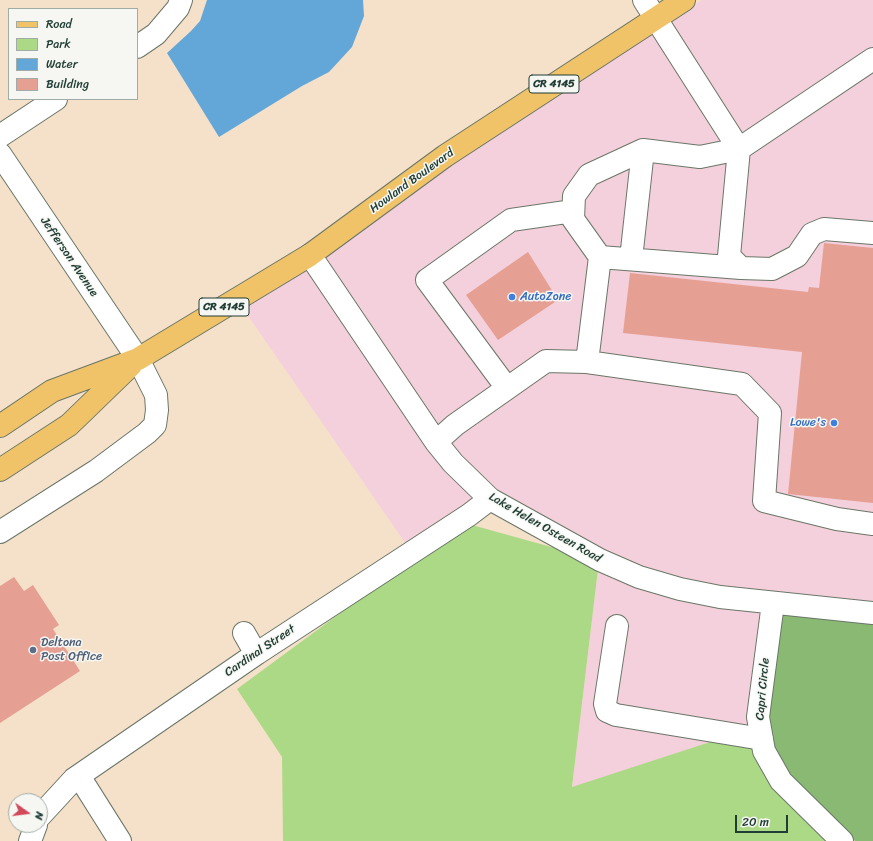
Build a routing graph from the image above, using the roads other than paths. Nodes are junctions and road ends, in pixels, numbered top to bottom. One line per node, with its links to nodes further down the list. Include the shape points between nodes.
1 (181, 0): 4 (street, via 178,8 156,34)
2 (684, 0): 3 (main road, Howland Boulevard / CR 4145)
3 (650, 9): 8 (street); 13 (main road, Howland Boulevard / CR 4145)
4 (138, 46)
5 (873, 59): 8 (street)
6 (54, 100): 7 (street)
7 (0, 136)
8 (739, 149): 9 (street, via 700,157); 16 (street, via 729,256)
9 (643, 150): 11 (street, via 589,176 574,196); 15 (street)
10 (0, 154): 17 (street, Jefferson Avenue)
11 (573, 211): 14 (street, via 573,219); 19 (street, via 511,220 427,280)
12 (873, 233): 16 (street, via 824,229 812,234 797,256 772,269)
13 (310, 255): 17 (main road, Howland Boulevard / CR 4145); 21 (street, Lake Helen Osteen Road)
14 (600, 257): 15 (street); 18 (street)
15 (632, 260): 16 (street)
16 (740, 268)
17 (138, 359): 20 (main road, Howland Boulevard / CR 4145, via 52,391); 22 (main road, Howland Boulevard / CR 4145, via 69,425); 25 (street, Jefferson Avenue, via 156,395 155,425 96,471)
18 (587, 362): 19 (street, via 546,360); 24 (street, via 742,384 770,413 764,501 837,519)
19 (507, 388): 21 (street, via 455,425)
20 (0, 426)
21 (436, 442): 23 (street, Lake Helen Osteen Road, via 453,464)
22 (0, 470)
23 (490, 499): 26 (street, Lake Helen Osteen Road, via 600,560 639,577 720,598); 30 (street, Cardinal Street)
24 (873, 524)
25 (0, 532)
26 (773, 603): 27 (street, Lake Helen Osteen Road); 31 (street, Capri Circle, via 758,717)
27 (873, 613)
28 (617, 626): 31 (street, via 605,704 607,711 616,715)
29 (244, 633): 30 (street)
30 (256, 654): 32 (street, Cardinal Street)
31 (762, 739): 35 (street, Capri Circle, via 764,751 781,781)
32 (79, 776): 33 (street, Cardinal Street); 34 (street)
33 (48, 807)
34 (120, 841)
35 (842, 841)

